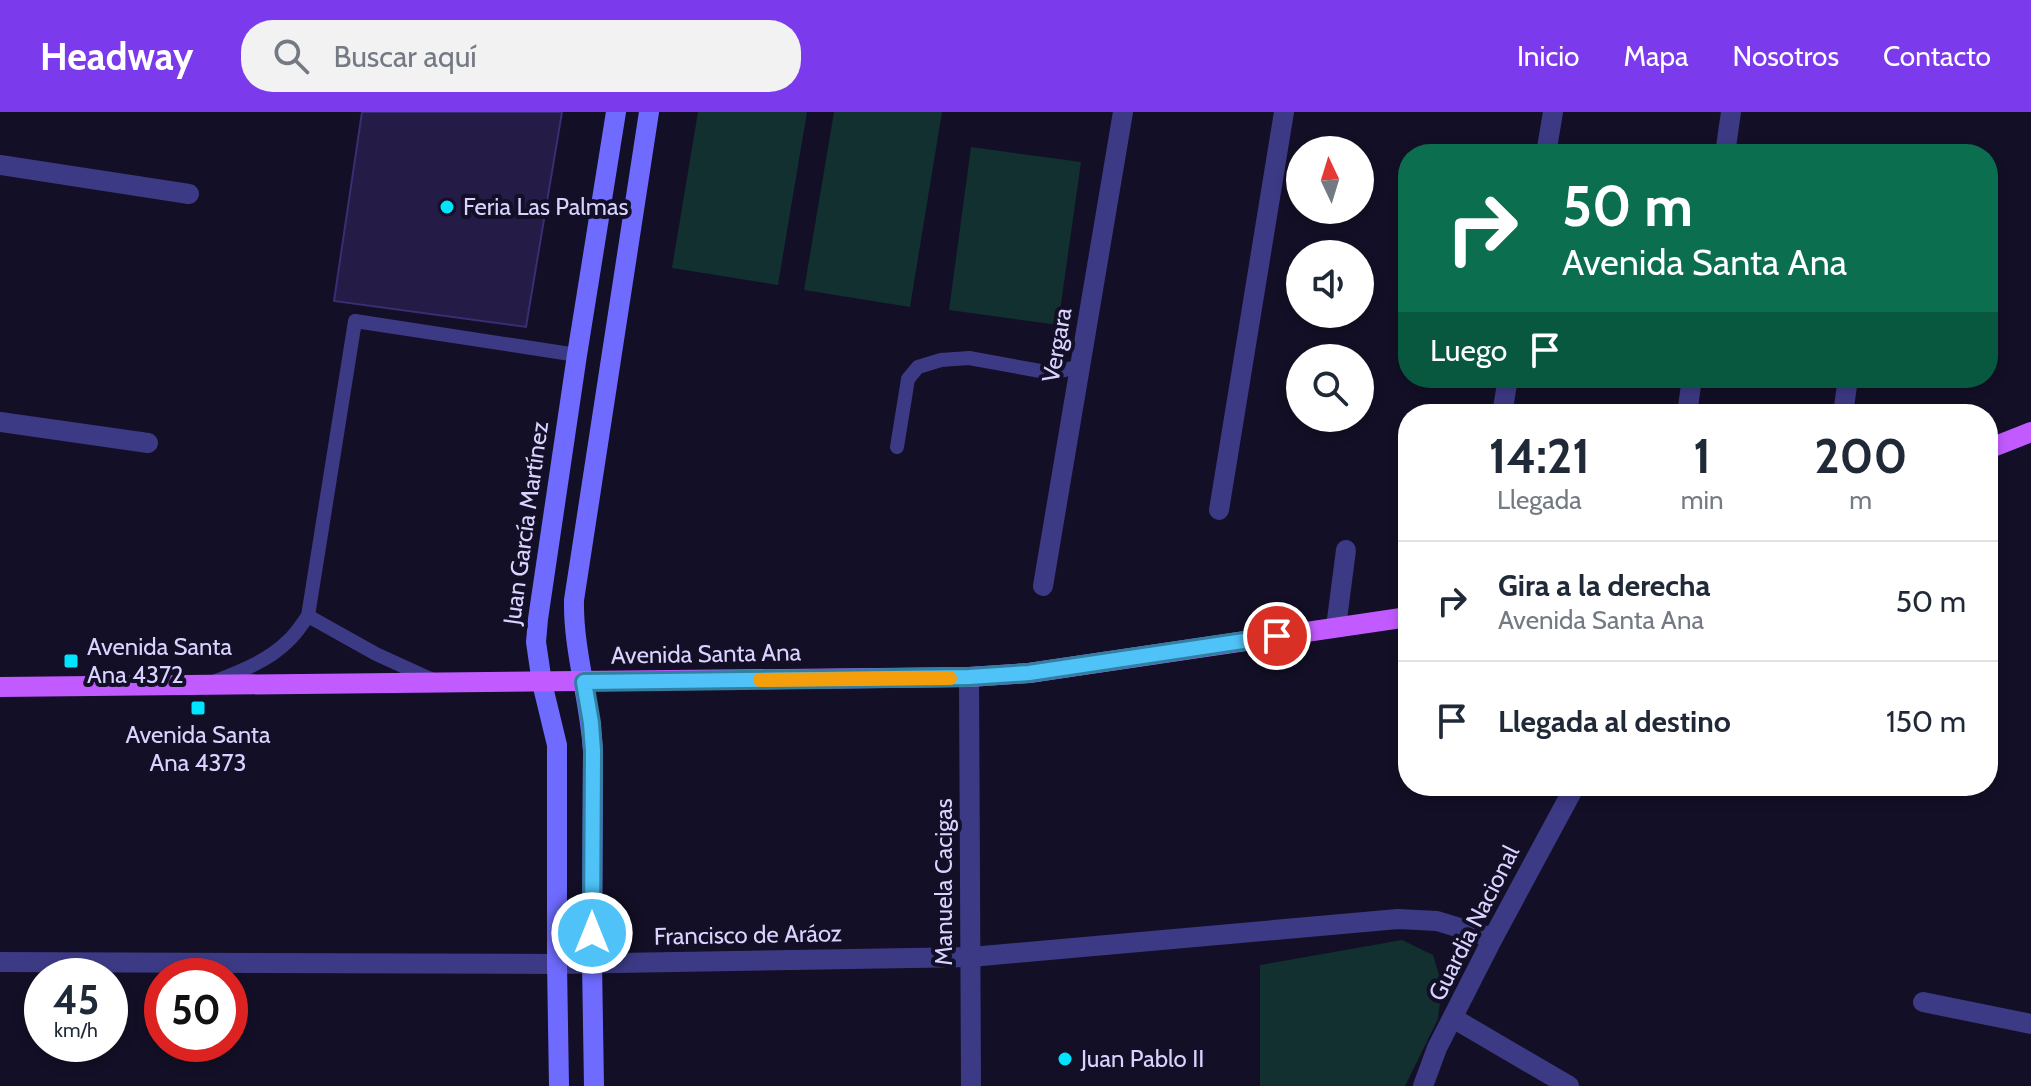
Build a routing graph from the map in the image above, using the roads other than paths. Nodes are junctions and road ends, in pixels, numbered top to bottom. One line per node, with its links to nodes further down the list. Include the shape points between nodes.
1 (616, 112): 11 (main road, Juan García Martínez)
2 (649, 112): 25 (main road, via 574,600)
3 (1123, 112): 12 (street, Vergara)
4 (1284, 112): 18 (street)
5 (1553, 112): 7 (street)
6 (1731, 112): 8 (street)
7 (1548, 144)
8 (1726, 144)
9 (0, 165): 10 (street)
10 (189, 194)
11 (577, 355): 21 (lane, via 355,321); 27 (main road, Juan García Martínez, via 538,619)
12 (1080, 366): 17 (lane, via 1046,372 969,358 918,367 908,379); 20 (street, Vergara)
13 (0, 422): 15 (street)
14 (2031, 432): 16 (main road)
15 (148, 443)
16 (1998, 445)
17 (897, 447)
18 (1219, 510)
19 (1346, 550): 23 (street)
20 (1043, 586)
21 (308, 616): 26 (lane); 28 (lane, via 268,658)
22 (1398, 618): 23 (main road, Avenida Santa Ana)
23 (1336, 627): 24 (main road, Avenida Santa Ana, via 1029,673)
24 (969, 677): 25 (main road, Avenida Santa Ana); 32 (street, Manuela Cacigas)
25 (584, 682): 27 (main road, Avenida Santa Ana); 34 (main road, via 593,751)
26 (440, 683): 27 (main road, Avenida Santa Ana); 28 (main road, Avenida Santa Ana)
27 (542, 683): 35 (main road, Juan García Martínez, via 557,745)
28 (205, 685): 29 (main road, Avenida Santa Ana)
29 (0, 687)
30 (1570, 796): 31 (street, Guardia Nacional)
31 (1493, 938): 32 (street, Francisco de Aráoz, via 1437,921 1398,919); 37 (street, Guardia Nacional)
32 (971, 957): 34 (street, Francisco de Aráoz); 41 (street, Manuela Cacigas)
33 (0, 962): 35 (street, Francisco de Aráoz)
34 (592, 963): 35 (street, Francisco de Aráoz); 40 (main road)
35 (557, 964): 39 (main road, Juan García Martínez)
36 (1923, 1002): 38 (street)
37 (1453, 1018): 42 (street, Guardia Nacional); 43 (street)
38 (2031, 1024)
39 (559, 1086)
40 (594, 1086)
41 (971, 1086)
42 (1423, 1086)
43 (1569, 1086)

